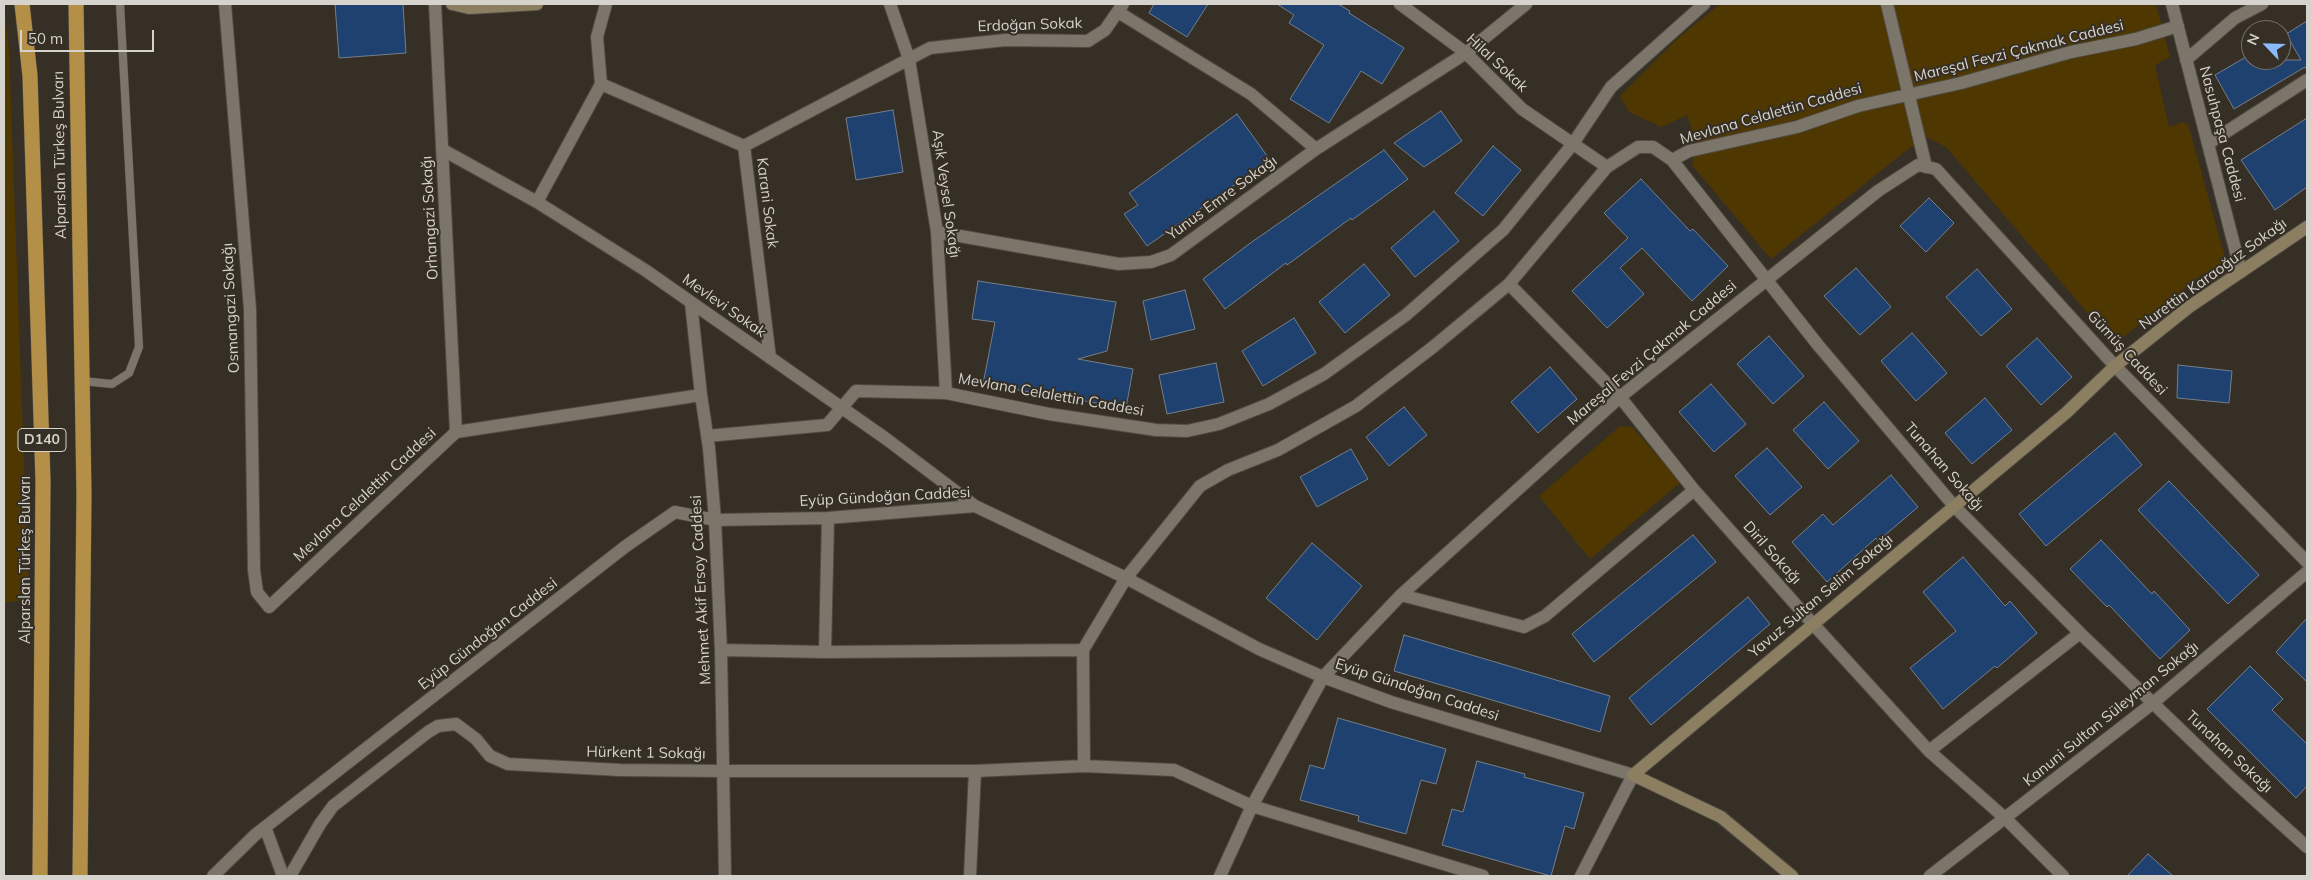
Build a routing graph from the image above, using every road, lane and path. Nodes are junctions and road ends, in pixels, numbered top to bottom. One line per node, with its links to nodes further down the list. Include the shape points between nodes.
1 (22, 4): 74 (highway, Alparslan Türkeş Bulvarı / D140, via 30,76 43,482)
2 (76, 4): 41 (highway, Alparslan Türkeş Bulvarı / D140)
3 (120, 4): 41 (lane, via 139,347 129,373 112,384)
4 (225, 4): 57 (street, Osmangazi Sokağı, via 250,309 254,570 257,592)
5 (435, 4): 28 (street, Orhangazi Sokağı)
6 (452, 4): 7 (street, via 470,8)
7 (536, 4)
8 (606, 4): 22 (street, via 598,38)
9 (890, 4): 19 (street, Aşık Veysel Sokağı)
10 (1400, 4): 18 (street, Hilal Sokak)
11 (1526, 4): 18 (street, Yunus Emre Sokağı)
12 (1704, 4): 25 (street, Mevlana Celalettin Caddesi, via 1611,87)
13 (1887, 4): 23 (street)
14 (2172, 4): 17 (street, Nasuhpaşa Caddesi)
15 (2262, 4): 20 (street, via 2235,18)
16 (1120, 8): 19 (street, Erdoğan Sokak, via 1105,30 1088,41 1005,40 951,45 930,48); 27 (street, Erdoğan Sokak, via 1251,94)
17 (2178, 26): 20 (street, Nasuhpaşa Caddesi); 23 (street, Mareşal Fevzi Çakmak Caddesi)
18 (1466, 53): 25 (street, Hilal Sokak, via 1522,109); 27 (street, Yunus Emre Sokağı)
19 (909, 59): 26 (street, Erdoğan Sokak); 34 (street, Aşık Veysel Sokağı)
20 (2186, 60): 24 (street, Nasuhpaşa Caddesi)
21 (2307, 80): 24 (street)
22 (601, 84): 26 (street, Karani Sokak); 32 (street)
23 (1908, 95): 29 (street, Mevlana Celalettin Caddesi, via 1858,106 1797,127 1710,145); 30 (street, Mareşal Fevzi Çakmak Caddesi)
24 (2209, 143): 35 (street, Nasuhpaşa Caddesi)
25 (1572, 145): 31 (street); 42 (street, Mevlana Celalettin Caddesi, via 1503,230 1406,315 1324,374 1269,404 1219,424 1187,431 1156,430 1049,414)
26 (744, 146): 39 (street, Karani Sokak)
27 (1316, 149): 34 (street, Yunus Emre Sokağı, via 1171,255 1151,262 1119,264)
28 (443, 150): 32 (street, Mevlevi Sokak); 46 (street, Orhangazi Sokağı)
29 (1672, 160): 31 (street, Tunahan Sokağı, via 1654,147 1638,147); 36 (street, Tunahan Sokağı)
30 (1926, 167): 36 (street, Mareşal Fevzi Çakmak Caddesi, via 1918,165 1878,191); 40 (street, Gümüş Caddesi, via 1936,169)
31 (1606, 168): 37 (street, Tunahan Sokağı)
32 (538, 202): 38 (street, Mevlevi Sokak)
33 (2307, 227): 35 (street, Nurettin Karaoğuz Sokağı)
34 (937, 232): 42 (street, Aşık Veysel Sokağı)
35 (2241, 272): 40 (street, Nurettin Karaoğuz Sokağı, via 2189,307)
36 (1767, 280): 44 (street, Mareşal Fevzi Çakmak Caddesi); 50 (street, Tunahan Sokağı)
37 (1509, 284): 44 (street, Diril Sokağı); 55 (street, Tunahan Sokağı, via 1356,406 1278,450 1228,470 1200,486)
38 (691, 303): 39 (street, Mevlevi Sokak); 43 (street, Mehmet Akif Ersoy Caddesi)
39 (770, 358): 45 (street, Mevlevi Sokak)
40 (2115, 366): 50 (street, Yavuz Sultan Selim Sokağı, via 2066,413); 53 (street, Gümüş Caddesi)
41 (82, 381): 75 (highway, Alparslan Türkeş Bulvarı / D140, via 84,505)
42 (946, 393): 45 (street, Mevlana Celalettin Caddesi, via 856,391)
43 (701, 395): 46 (street, Mevlana Celalettin Caddesi); 47 (street, Mehmet Akif Ersoy Caddesi)
44 (1620, 397): 48 (street, Diril Sokağı); 56 (street, Mareşal Fevzi Çakmak Caddesi)
45 (840, 409): 47 (street, Mevlana Celalettin Caddesi, via 827,425); 49 (street, Mevlevi Sokak, via 885,438)
46 (456, 432): 57 (street, Mevlana Celalettin Caddesi)
47 (707, 436): 52 (street, Mehmet Akif Ersoy Caddesi)
48 (1694, 490): 56 (street, via 1545,616 1524,626); 58 (street, Diril Sokağı)
49 (976, 506): 51 (street, Eyüp Gündoğan Caddesi); 55 (street, Eyüp Gündoğan Caddesi)
50 (1954, 506): 58 (street, Yavuz Sultan Selim Sokağı); 59 (street, Tunahan Sokağı)
51 (828, 518): 52 (street, Eyüp Gündoğan Caddesi); 62 (street)
52 (715, 520): 60 (street, Mehmet Akif Ersoy Caddesi); 72 (street, Eyüp Gündoğan Caddesi, via 675,512 626,546)
53 (2307, 562)
54 (2307, 572): 64 (street, Kanuni Sultan Süleyman Sokağı)
55 (1126, 578): 61 (street, Tunahan Sokağı); 63 (street, Eyüp Gündoğan Caddesi, via 1259,649)
56 (1402, 595): 63 (street, Mareşal Fevzi Çakmak Caddesi)
57 (269, 607)
58 (1812, 624): 65 (street, Diril Sokağı); 69 (street, Yavuz Sultan Selim Sokağı)
59 (2080, 633): 64 (street, Tunahan Sokağı); 65 (street)
60 (721, 650): 62 (street); 67 (street, Mehmet Akif Ersoy Caddesi)
61 (1083, 650): 62 (street); 66 (street)
62 (825, 652)
63 (1323, 677): 69 (street, Eyüp Gündoğan Caddesi, via 1391,702); 70 (street, Mareşal Fevzi Çakmak Caddesi)
64 (2154, 703): 71 (street, Kanuni Sultan Süleyman Sokağı); 73 (street, Tunahan Sokağı)
65 (1929, 751): 71 (street, Diril Sokağı)
66 (1084, 766): 68 (street, Hürkent 1 Sokağı); 70 (street, Hürkent 1 Sokağı, via 1174,770)
67 (724, 771): 68 (street, Hürkent 1 Sokağı); 78 (street, Hürkent 1 Sokağı, via 508,764 490,756 476,738 456,724 438,726 333,806); 79 (street, Mehmet Akif Ersoy Caddesi)
68 (975, 771): 80 (street)
69 (1633, 775): 83 (street, Yavuz Sultan Selim Sokağı); 84 (street, via 1721,817)
70 (1252, 806): 81 (street, Mareşal Fevzi Çakmak Caddesi); 82 (street, Hürkent 1 Sokağı)
71 (2006, 819): 85 (street, Kanuni Sultan Süleyman Sokağı); 86 (street, Diril Sokağı)
72 (265, 827): 76 (street, Eyüp Gündoğan Caddesi); 77 (street)
73 (2307, 847)
74 (40, 876)
75 (80, 876)
76 (213, 876)
77 (283, 876)
78 (290, 876)
79 (725, 876)
80 (970, 876)
81 (1220, 876)
82 (1483, 876)
83 (1581, 876)
84 (1792, 876)
85 (1930, 876)
86 (2063, 876)

